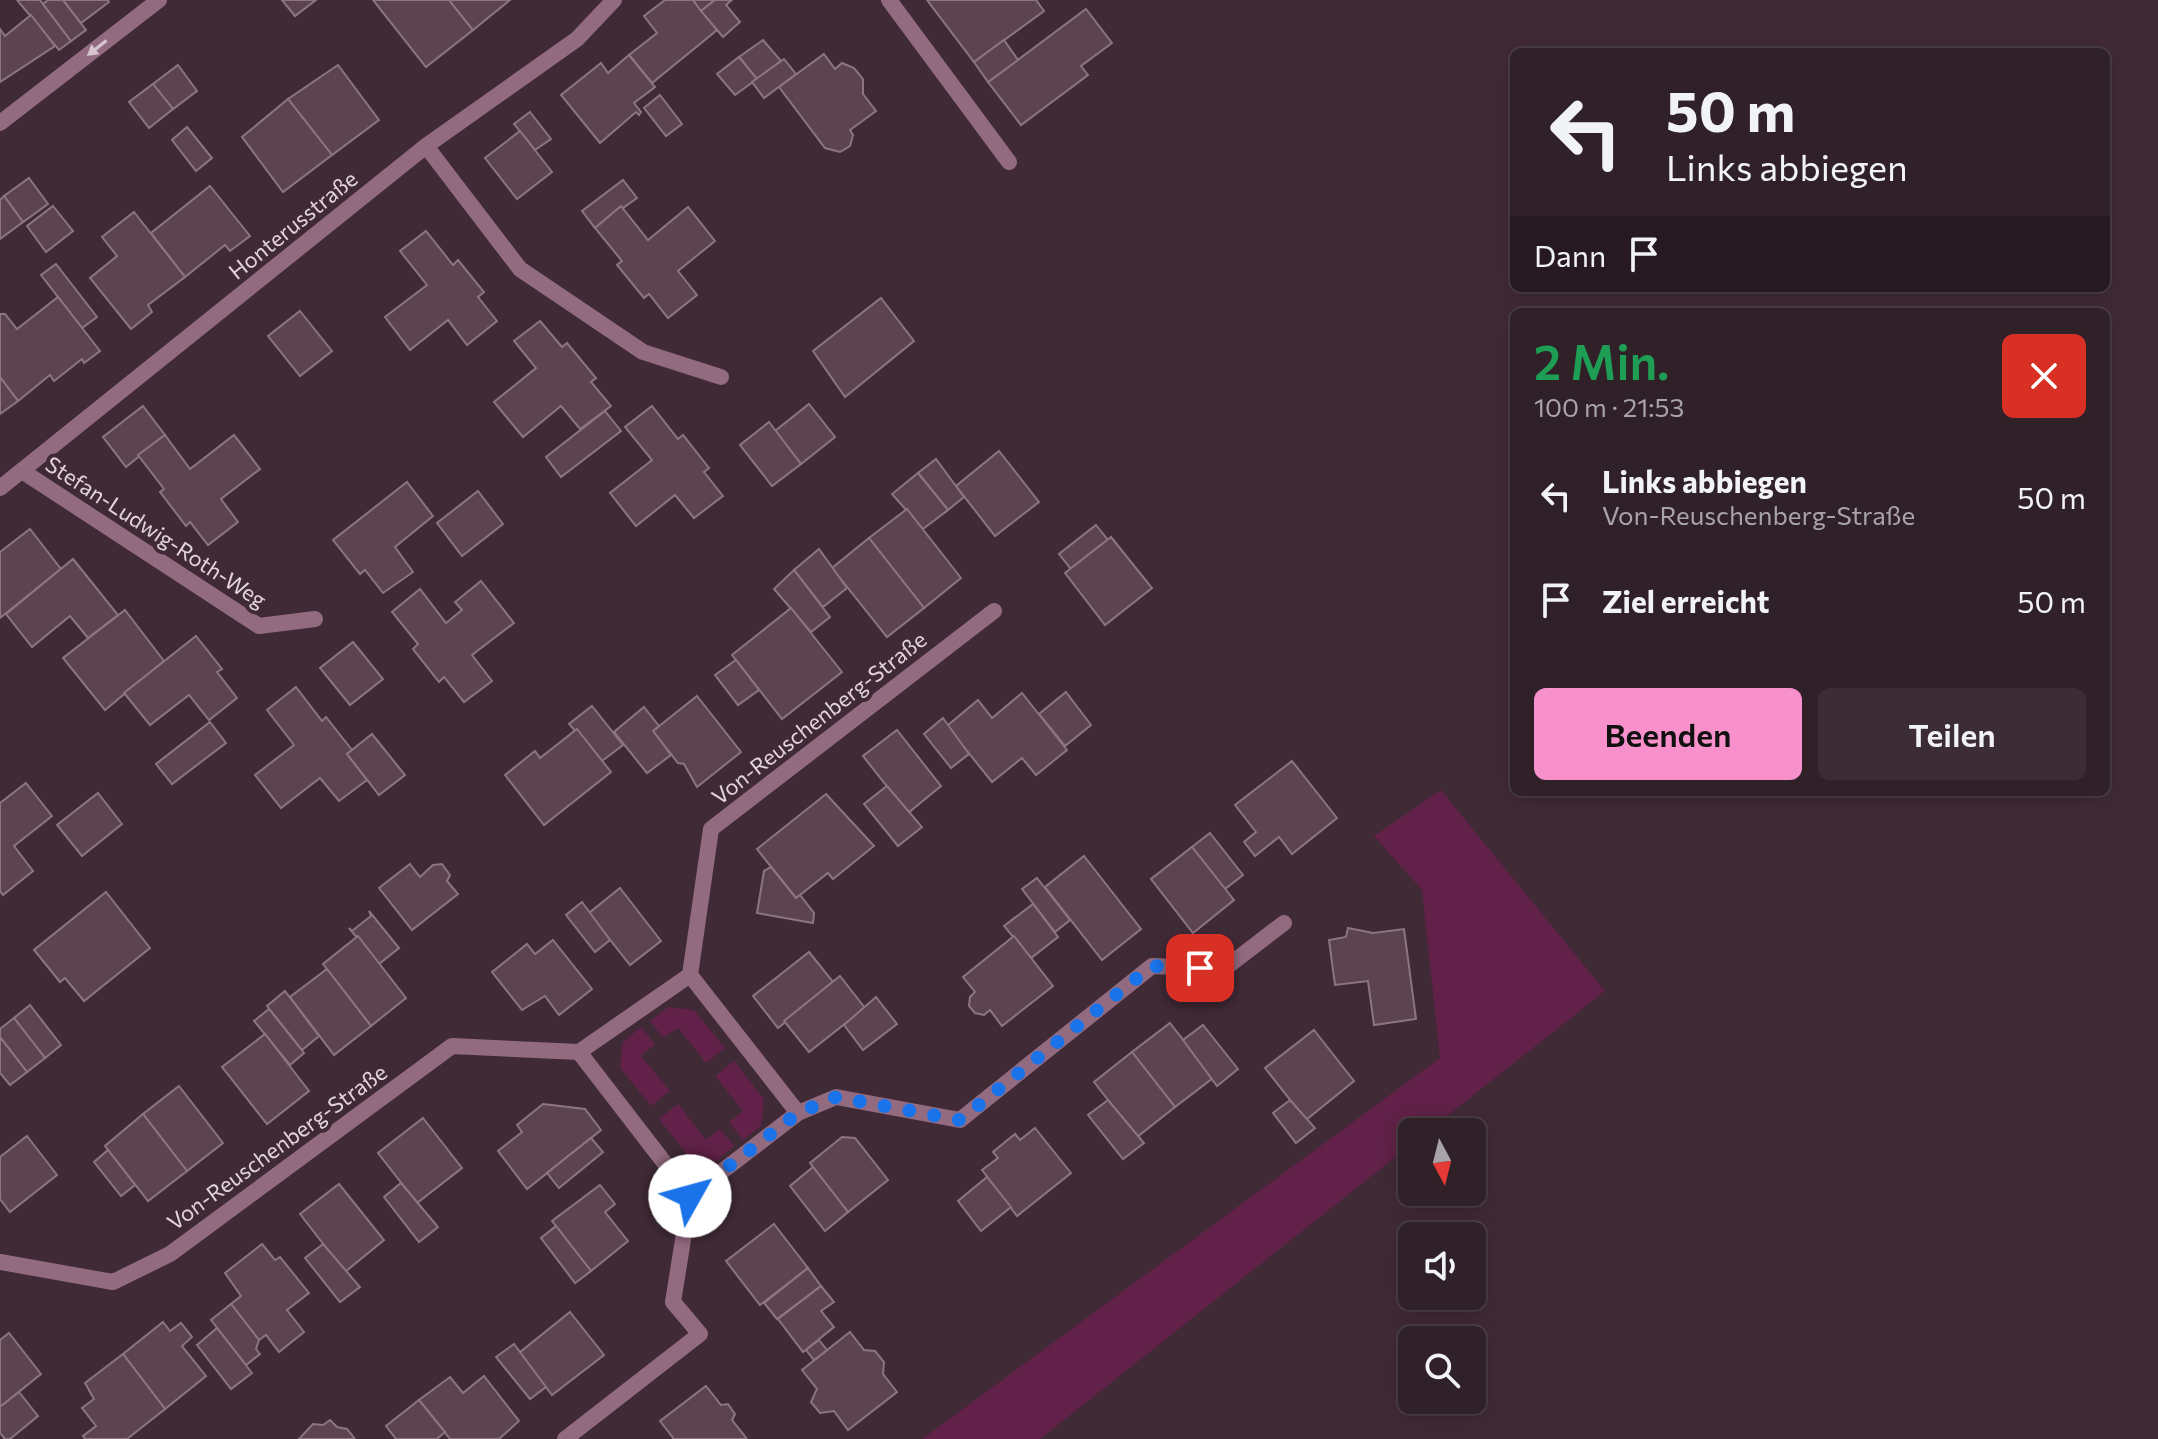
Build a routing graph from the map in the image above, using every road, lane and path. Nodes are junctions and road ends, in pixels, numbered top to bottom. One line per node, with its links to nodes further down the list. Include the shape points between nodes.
1 (159, 0): 4 (street, one-way to 4)
2 (614, 0): 5 (street, Honterusstraße, via 577,39)
3 (889, 0): 6 (street)
4 (0, 123)
5 (426, 146): 7 (street, via 520,269 643,352); 8 (street, Honterusstraße)
6 (1009, 162)
7 (721, 377)
8 (22, 471): 9 (street, Honterusstraße); 11 (street, Stefan-Ludwig-Roth-Weg, via 259,626)
9 (0, 488)
10 (994, 611): 13 (street, Von-Reuschenberg-Straße, via 711,829)
11 (315, 619)
12 (1284, 923): 15 (street, via 1224,969 1152,966 960,1120 836,1097)
13 (690, 975): 14 (street); 15 (street)
14 (579, 1052): 16 (street); 17 (street, Von-Reuschenberg-Straße, via 452,1046 170,1254 113,1282)
15 (798, 1113): 16 (street)
16 (690, 1196): 18 (street, via 673,1302 700,1334)
17 (0, 1262)
18 (565, 1439)

